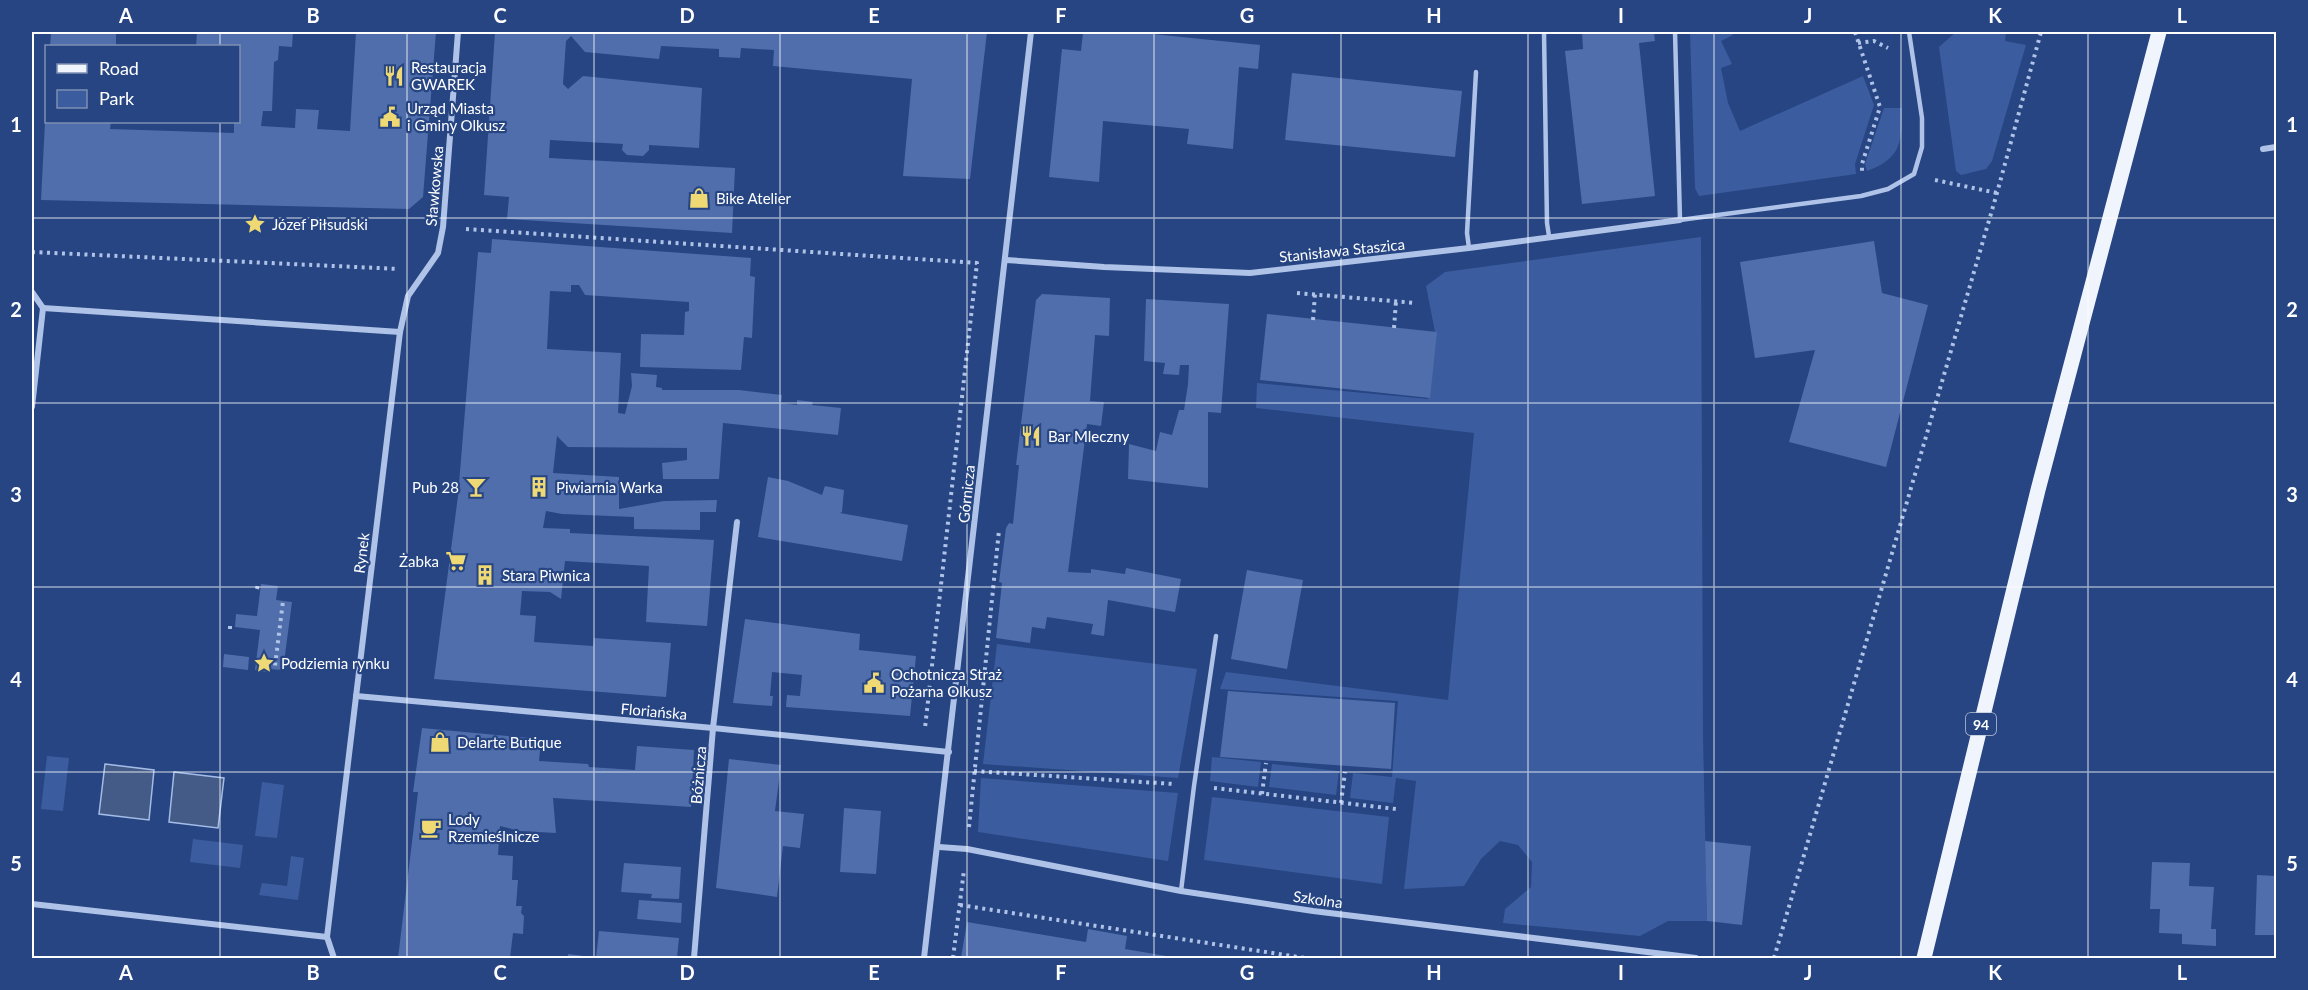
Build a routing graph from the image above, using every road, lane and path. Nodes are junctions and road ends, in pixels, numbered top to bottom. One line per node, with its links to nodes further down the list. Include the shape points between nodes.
1 (458, 32): 16 (street, Sławkowska)
2 (1031, 32): 20 (street, Górnicza)
3 (1544, 32): 17 (lane)
4 (1675, 32): 15 (lane)
5 (1855, 32): 13 (path, via 1880,107 1862,164)
6 (1909, 32): 12 (lane, via 1922,118 1922,147)
7 (2041, 32): 14 (path)
8 (2159, 32): 58 (main road, 94, via 2038,490)
9 (1476, 72): 18 (lane)
10 (2277, 147): 11 (street)
11 (2263, 149)
12 (1914, 174): 14 (path); 15 (lane, via 1888,189 1862,196)
13 (1863, 179)
14 (1998, 194): 57 (path)
15 (1680, 220): 17 (street, Stanisława Staszica)
16 (443, 227): 28 (street, Sławkowska, via 438,253 408,296); 37 (path, via 977,263)
17 (1550, 236): 18 (street, Stanisława Staszica)
18 (1469, 248): 20 (street, Stanisława Staszica, via 1250,273)
19 (32, 252): 21 (path, via 399,270)
20 (1005, 260): 38 (street, Górnicza)
21 (404, 263)
22 (32, 292): 25 (street)
23 (1315, 294): 26 (path)
24 (1396, 301): 27 (path)
25 (44, 308): 28 (street); 29 (street)
26 (1313, 320)
27 (1394, 328)
28 (400, 332): 35 (street, Rynek)
29 (32, 408)
30 (737, 522): 36 (street, Bóżnicza)
31 (1000, 524): 44 (path)
32 (283, 601): 34 (path, via 275,666)
33 (1216, 636): 45 (lane)
34 (268, 665)
35 (356, 696): 36 (street, Floriańska); 50 (street, Rynek)
36 (714, 728): 37 (street, Floriańska); 52 (street, Bóżnicza)
37 (922, 750): 38 (street, Floriańska)
38 (949, 752): 43 (street, Górnicza)
39 (1266, 763): 41 (path)
40 (1345, 772): 42 (path)
41 (1262, 794)
42 (1341, 803)
43 (939, 847): 44 (street, Szkolna); 53 (street, Górnicza)
44 (967, 849): 45 (street, Szkolna); 47 (path)
45 (1181, 891): 56 (street, Szkolna)
46 (32, 904): 50 (street)
47 (960, 906): 48 (path); 54 (path)
48 (1107, 927): 49 (path); 55 (path)
49 (1107, 933)
50 (327, 937): 51 (street)
51 (334, 958)
52 (694, 958)
53 (924, 958)
54 (953, 958)
55 (1305, 958)
56 (1696, 958)
57 (1774, 958)
58 (1924, 958)

